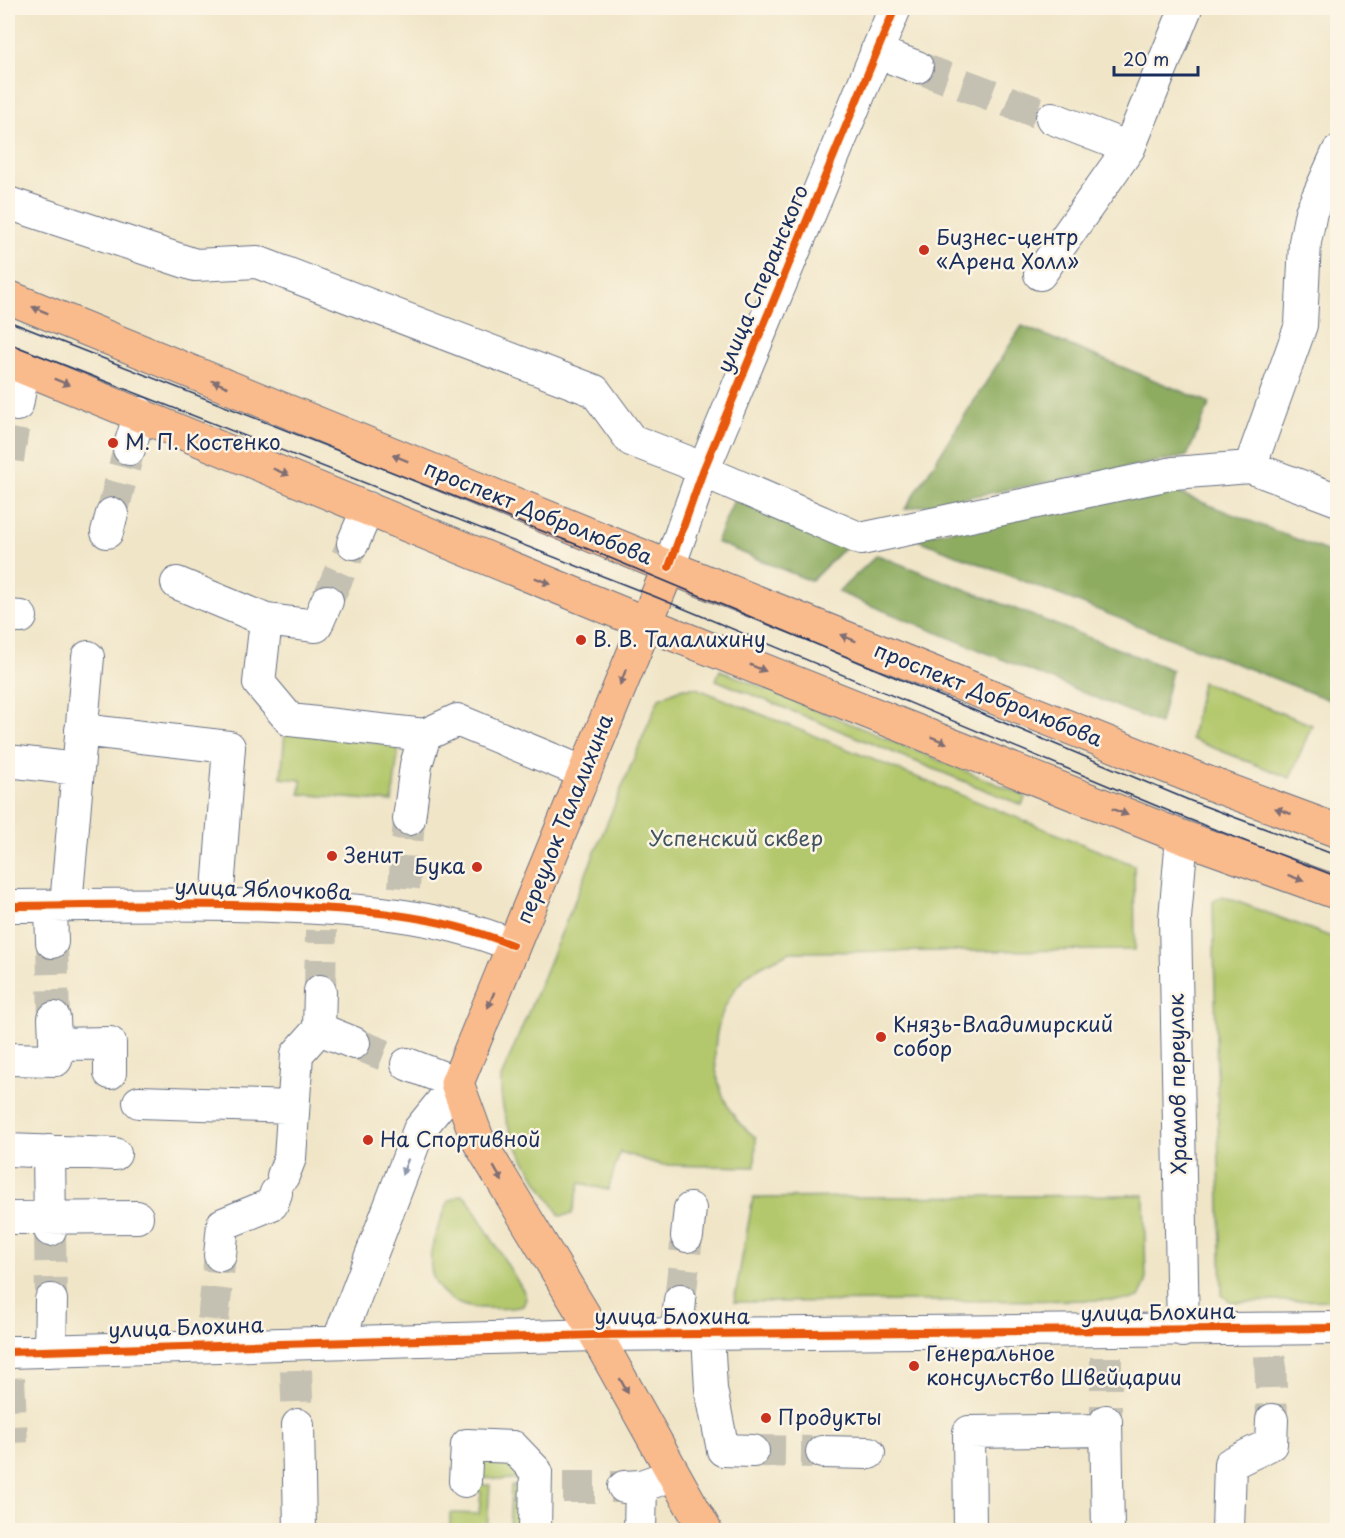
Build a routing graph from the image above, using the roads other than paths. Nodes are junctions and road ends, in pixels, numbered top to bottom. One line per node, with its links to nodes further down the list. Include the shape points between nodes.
1 (895, 8): 3 (street, улица Сперанского)
2 (1186, 8): 6 (street)
3 (876, 52): 4 (street); 16 (street, улица Сперанского)
4 (917, 67)
5 (1052, 118): 6 (street)
6 (1129, 148): 9 (street)
7 (1338, 152): 15 (street, via 1311,212 1305,242 1301,325)
8 (8, 203): 16 (street, via 195,265 257,262 595,392 632,440)
9 (1040, 274)
10 (8, 297): 20 (main road, проспект Добролюбова, one-way to 10)
11 (16, 364): 12 (street); 13 (main road, one-way to 13)
12 (17, 405)
13 (140, 413): 14 (street); 18 (main road, one-way to 18)
14 (129, 449)
15 (1250, 467): 16 (street, via 1174,473 861,538); 17 (street)
16 (703, 471): 20 (street, улица Сперанского)
17 (1338, 500)
18 (368, 508): 19 (street); 24 (main road, one-way to 24)
19 (353, 543)
20 (669, 567): 24 (main road, улица Сперанского); 32 (main road, проспект Добролюбова, one-way to 20, via 1203,781)
21 (177, 583): 23 (street)
22 (327, 601): 23 (street, via 316,626)
23 (266, 620): 27 (street, via 259,683 290,720)
24 (645, 623): 30 (main road, переулок Талалихина, one-way to 30); 33 (main road, one-way to 33)
25 (88, 657): 26 (street)
26 (81, 730): 29 (street); 35 (street, via 229,747)
27 (425, 735): 30 (street, via 457,720); 31 (street, via 416,765)
28 (8, 761): 29 (street)
29 (77, 769): 36 (street)
30 (585, 773): 39 (main road, переулок Талалихина)
31 (409, 819)
32 (1338, 831)
33 (1182, 837): 34 (main road, one-way to 34); 59 (street, Храмов переулок, via 1175,918)
34 (1338, 893)
35 (217, 904): 36 (street, улица Яблочкова); 39 (street, улица Яблочкова, via 320,919 403,902)
36 (59, 905): 37 (street, улица Яблочкова); 38 (street)
37 (8, 906)
38 (52, 942)
39 (512, 945): 46 (main road, переулок Талалихина, one-way to 46)
40 (320, 991): 41 (street)
41 (319, 1029): 42 (street); 48 (street, via 297,1054)
42 (354, 1043)
43 (8, 1059): 45 (street, via 56,1060 54,1031 110,1043)
44 (407, 1064): 46 (street)
45 (110, 1073)
46 (457, 1083): 60 (main road, one-way to 60, via 477,1138); 63 (street, переулок Талалихина, one-way to 63, via 419,1130)
47 (139, 1102): 48 (street)
48 (293, 1107): 55 (street, via 290,1158 272,1204 223,1224)
49 (8, 1150): 50 (street)
50 (49, 1151): 51 (street); 54 (street)
51 (115, 1154)
52 (137, 1217): 54 (street)
53 (8, 1218): 54 (street)
54 (50, 1224)
55 (220, 1255)
56 (51, 1300): 64 (street)
57 (680, 1300): 61 (street)
58 (1338, 1328): 59 (street, улица Блохина, via 1270,1343)
59 (1183, 1330): 62 (street, улица Блохина, via 1106,1345)
60 (596, 1335): 61 (street, улица Блохина); 63 (street, улица Блохина); 71 (main road, one-way to 71)
61 (677, 1335): 62 (street, улица Блохина)
62 (708, 1335): 68 (street, via 711,1389 723,1450)
63 (338, 1342): 64 (street, улица Блохина, via 296,1357 212,1333)
64 (50, 1351): 65 (street, улица Блохина)
65 (8, 1360)
66 (1272, 1420): 79 (street, via 1271,1444 1230,1464)
67 (298, 1425): 73 (street)
68 (753, 1451)
69 (822, 1452): 70 (street)
70 (869, 1453)
71 (673, 1475): 75 (street, via 632,1486); 76 (main road)
72 (465, 1481): 74 (street, via 467,1445 513,1447 549,1487)
73 (300, 1530)
74 (535, 1530)
75 (640, 1530)
76 (705, 1530)
77 (970, 1530): 78 (street, via 969,1432 1106,1426)
78 (1108, 1530)
79 (1228, 1530)

